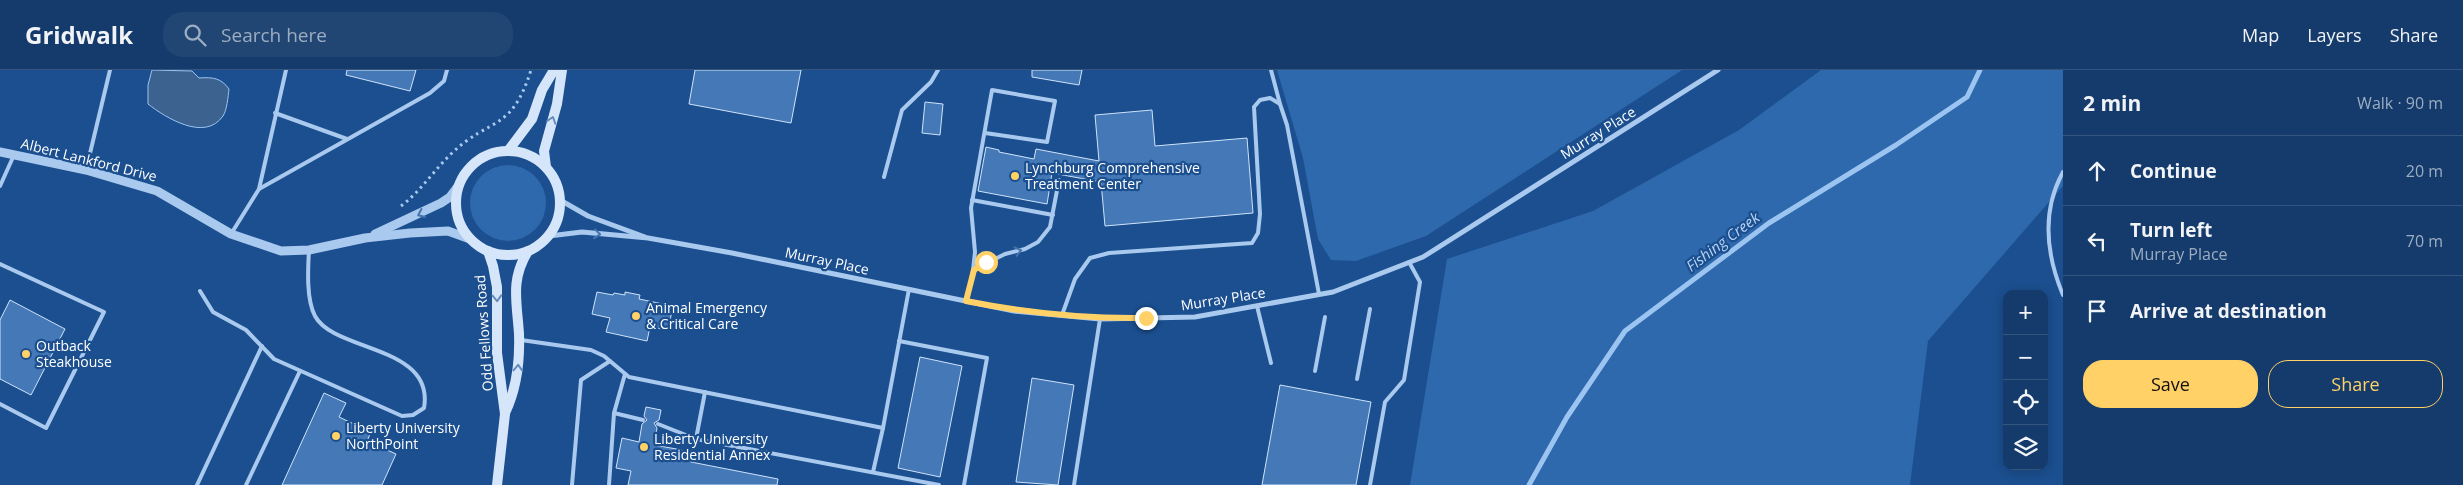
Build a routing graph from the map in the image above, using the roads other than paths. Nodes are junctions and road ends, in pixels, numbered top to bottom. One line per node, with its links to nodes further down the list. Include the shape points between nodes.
1 (110, 70): 17 (lane)
2 (286, 70): 10 (lane)
3 (447, 70): 12 (lane, via 444,81 430,93)
4 (554, 70): 13 (main road, via 542,90 532,119)
5 (562, 70): 16 (main road, one-way to 5, via 544,151)
6 (938, 70): 19 (lane, via 931,82 902,110)
7 (1271, 70): 9 (lane)
8 (1718, 70): 35 (street, Murray Place)
9 (1280, 104): 40 (lane, via 1287,125); 45 (lane, via 1270,98 1260,100 1254,107 1260,214 1258,233 1252,243 1109,253 1090,258 1075,279)
10 (275, 113): 12 (lane); 23 (lane)
11 (984, 133): 11 (lane, via 992,90 1055,100 1047,142); 25 (lane)
12 (347, 139): 23 (lane)
13 (508, 151): 16 (main road, via 529,155); 21 (main road, via 478,160)
14 (0, 152): 15 (street, Albert Lankford Drive)
15 (14, 155): 17 (street, Albert Lankford Drive); 22 (lane)
16 (546, 167): 24 (main road)
17 (86, 170): 27 (street, Albert Lankford Drive, via 157,190)
18 (2063, 172): 41 (lane, via 2047,218 2048,247)
19 (884, 176)
20 (1059, 180): 26 (lane)
21 (459, 185): 29 (street, Albert Lankford Drive, one-way to 29, via 450,196 427,212); 31 (main road, via 457,216)
22 (0, 186)
23 (259, 189): 27 (lane)
24 (560, 200): 28 (main road, via 559,213); 30 (street, Murray Place, via 588,216)
25 (972, 200): 26 (lane); 37 (lane)
26 (1052, 215): 37 (lane, one-way to 26, via 1038,242 1050,227)
27 (231, 234): 32 (street, Albert Lankford Drive, via 281,251)
28 (549, 236): 30 (street, Murray Place, one-way to 30, via 582,232); 34 (main road)
29 (365, 238): 31 (street, Albert Lankford Drive, via 448,231); 32 (street, Albert Lankford Drive)
30 (648, 238): 38 (street, Murray Place)
31 (470, 239): 33 (main road)
32 (309, 250): 53 (lane, via 308,278 314,316 326,328 406,364 420,381 426,396 424,408 413,415 402,416)
33 (488, 251): 34 (main road, via 503,255); 60 (main road, Odd Fellows Road, one-way to 60, via 497,287 497,353)
34 (528, 251): 48 (main road, Odd Fellows Road, via 520,264 515,288)
35 (1409, 262): 40 (street, Murray Place, via 1333,292); 74 (lane, via 1420,282 1404,380 1385,402)
36 (1, 266): 58 (lane, via 104,312 46,428)
37 (974, 270): 42 (lane)
38 (909, 289): 42 (street, Murray Place); 49 (lane)
39 (200, 291): 50 (lane, via 213,312 246,330)
40 (1320, 294): 43 (street, Murray Place)
41 (2063, 295)
42 (966, 301): 45 (street, Murray Place, via 1014,311)
43 (1258, 306): 47 (street, Murray Place, via 1195,317); 52 (lane)
44 (1370, 309): 56 (lane)
45 (1062, 315): 47 (street, Murray Place)
46 (1325, 317): 54 (lane)
47 (1100, 319): 73 (lane)
48 (519, 339): 51 (lane, via 591,350); 60 (main road, Odd Fellows Road, one-way to 48, via 514,395)
49 (899, 341): 63 (lane); 72 (lane, via 988,358)
50 (262, 346): 53 (lane, via 274,359); 66 (lane)
51 (610, 361): 55 (lane); 69 (lane, via 580,380)
52 (1271, 363)
53 (300, 371): 67 (lane)
54 (1315, 371)
55 (625, 374): 57 (lane); 59 (lane)
56 (1357, 379)
57 (705, 392): 63 (lane); 64 (lane)
58 (0, 404)
59 (614, 413): 61 (lane); 70 (lane)
60 (504, 414): 68 (main road, Odd Fellows Road)
61 (643, 420)
62 (658, 424): 64 (lane)
63 (883, 428): 65 (lane)
64 (696, 439): 65 (lane)
65 (873, 472): 71 (lane)
66 (197, 485)
67 (246, 485)
68 (497, 485)
69 (572, 485)
70 (609, 485)
71 (939, 485)
72 (964, 485)
73 (1074, 485)
74 (1370, 485)

